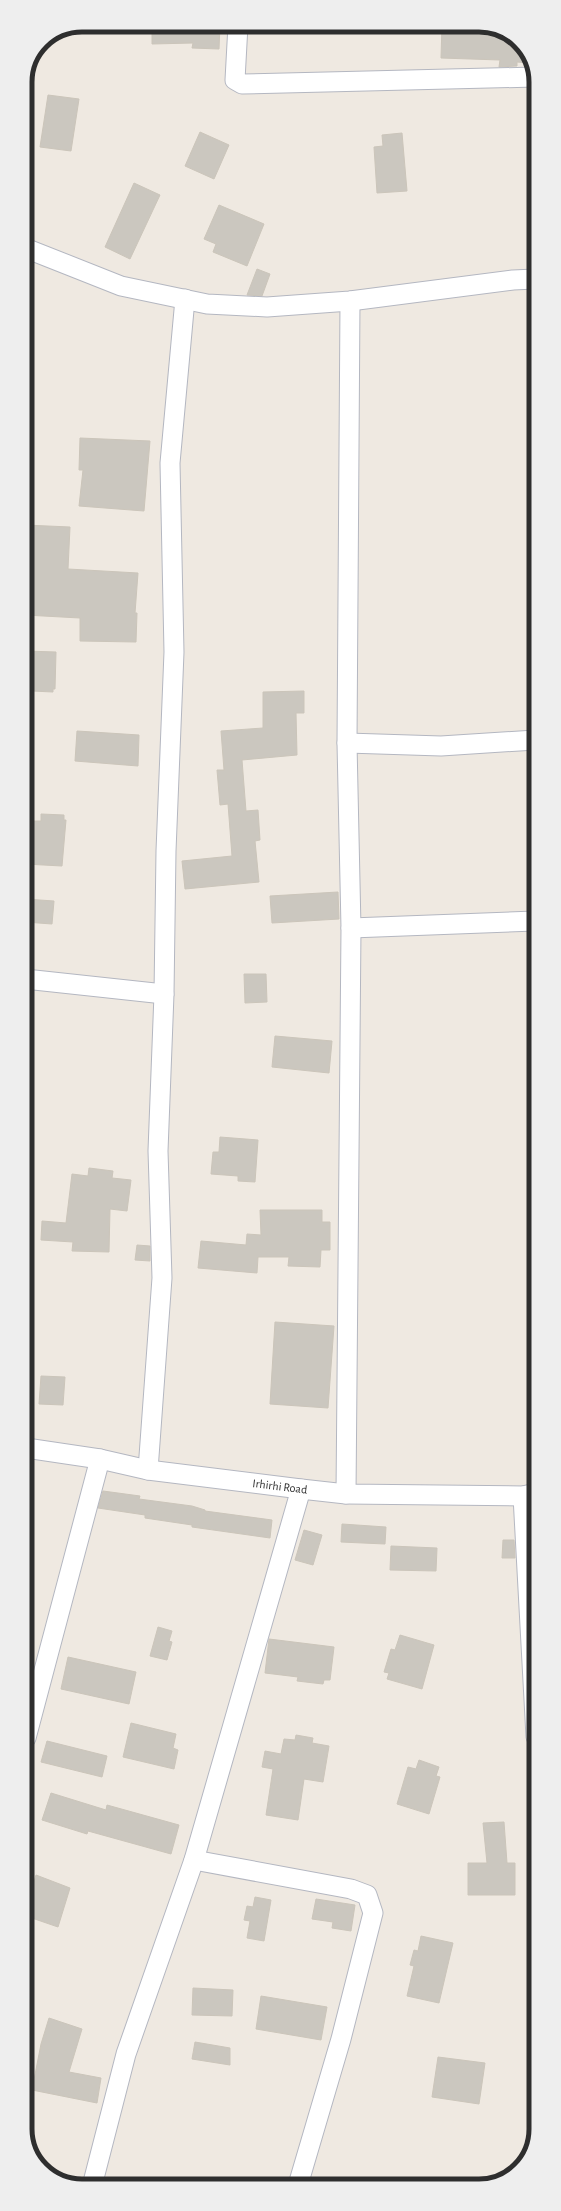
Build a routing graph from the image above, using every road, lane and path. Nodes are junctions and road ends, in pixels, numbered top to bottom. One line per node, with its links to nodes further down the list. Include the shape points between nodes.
1 (238, 32): 2 (street, via 235,80 242,84)
2 (529, 77)
3 (32, 251): 5 (street, via 121,286)
4 (529, 279): 6 (street)
5 (185, 299): 6 (street, via 207,304 267,307); 12 (street, via 170,463 174,652 166,851)
6 (350, 301): 8 (street)
7 (529, 740): 8 (street, via 441,746)
8 (347, 743): 10 (street)
9 (529, 921): 10 (street)
10 (351, 928): 17 (street)
11 (32, 980): 12 (street)
12 (164, 994): 15 (street, via 158,1150 162,1278)
13 (32, 1449): 14 (street, Irhirhi Road)
14 (100, 1459): 15 (street, Irhirhi Road); 19 (street)
15 (148, 1470): 16 (street, Irhirhi Road)
16 (301, 1489): 17 (street, Irhirhi Road); 20 (street)
17 (346, 1494): 18 (street, Irhirhi Road)
18 (529, 1494)
19 (32, 1715)
20 (194, 1860): 21 (street, via 126,2054); 22 (street, via 352,1889 367,1895 373,1913 341,2039)
21 (94, 2179)
22 (300, 2179)

